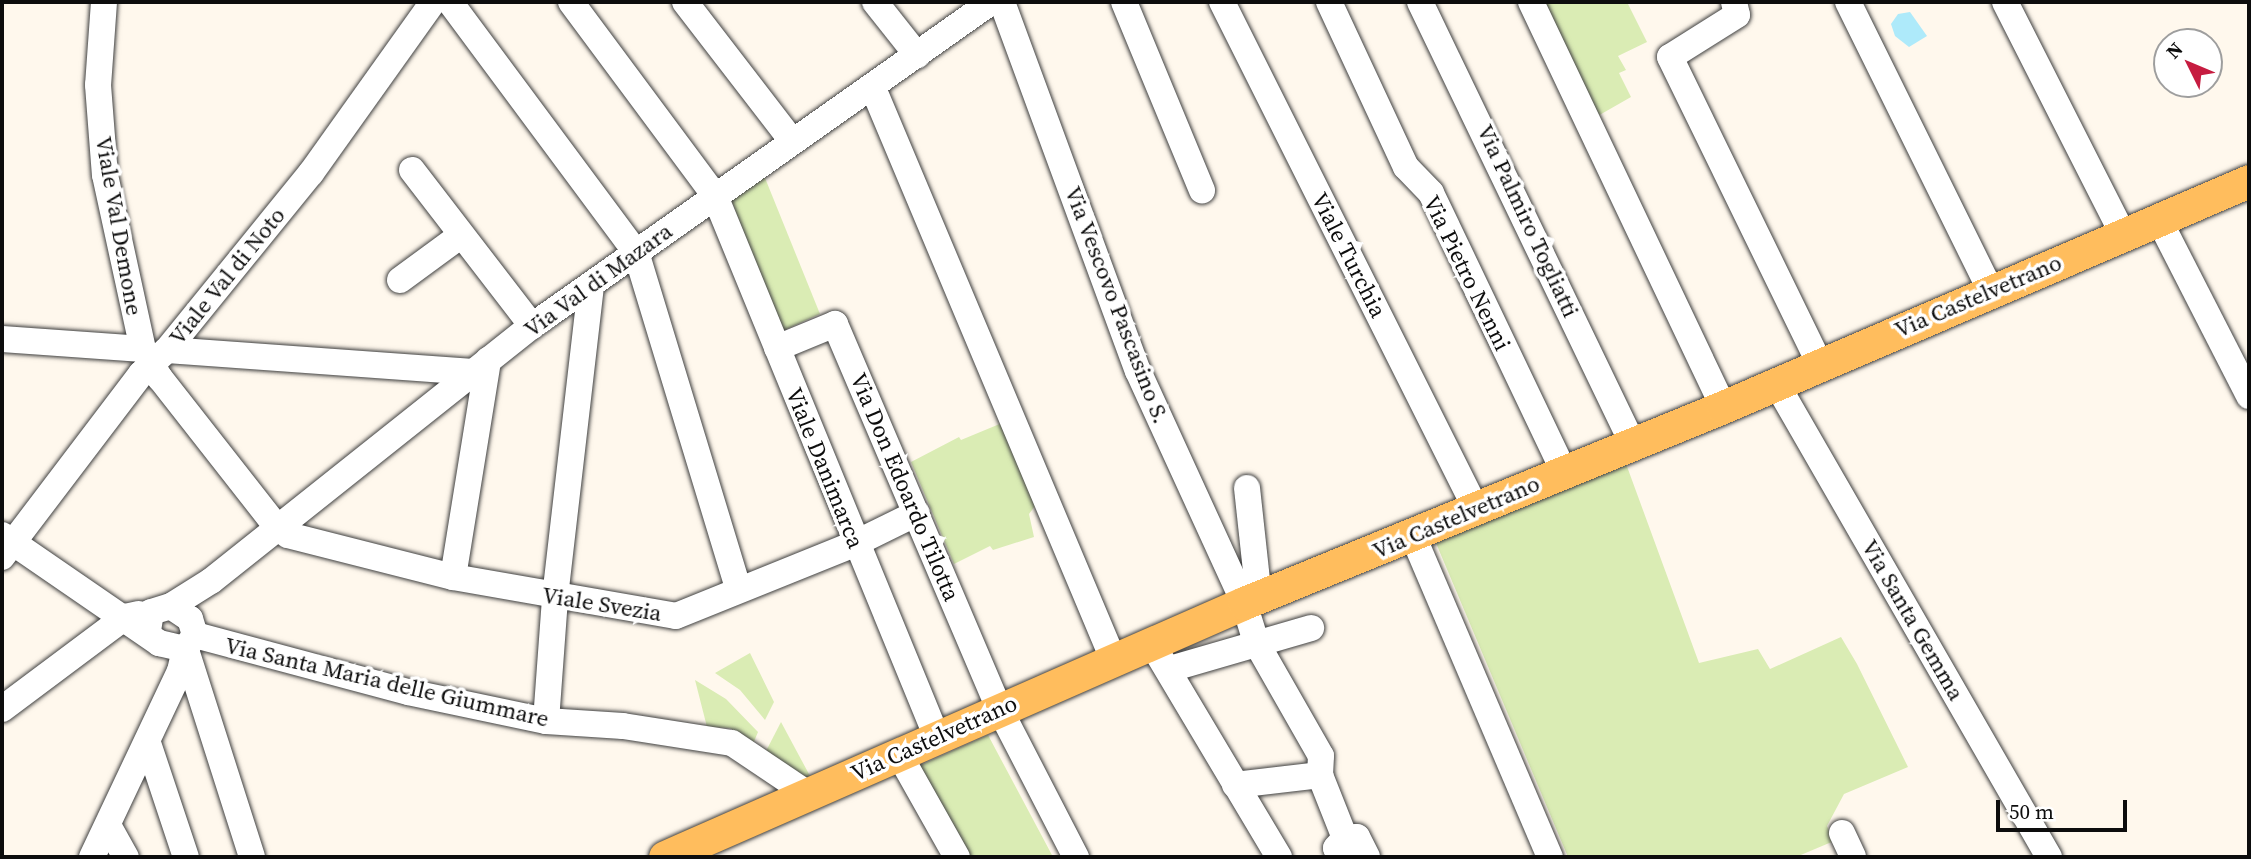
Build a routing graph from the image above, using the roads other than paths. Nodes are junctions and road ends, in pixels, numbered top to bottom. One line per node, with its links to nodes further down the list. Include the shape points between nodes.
1 (104, 2): 34 (street, Viale Val Demone, via 98,85 105,175)
2 (433, 2): 34 (street, Viale Val di Noto, via 312,173)
3 (450, 2): 27 (street)
4 (571, 2): 23 (street, Viale Danimarca)
5 (685, 2): 19 (street)
6 (875, 2): 17 (street)
7 (991, 2): 17 (street, Via Val di Mazara)
8 (1002, 2): 53 (street, Via Vescovo Pascasino S., via 1138,371)
9 (1124, 2): 22 (street)
10 (1222, 2): 43 (street, Viale Turchia)
11 (1329, 2): 41 (street, Via Pietro Nenni, via 1406,167 1431,193)
12 (1420, 2): 40 (street, Via Palmiro Togliatti)
13 (1531, 2): 39 (street)
14 (1734, 2): 35 (street, via 1737,16 1670,57)
15 (1847, 2): 30 (street)
16 (2004, 2): 25 (street)
17 (917, 55): 18 (street, Via Val di Mazara)
18 (873, 88): 19 (street, Via Val di Mazara); 60 (street)
19 (792, 141): 23 (street, Via Val di Mazara)
20 (412, 170): 26 (street)
21 (2249, 181): 24 (main road, Via Castelvetrano)
22 (1202, 190)
23 (715, 196): 27 (street, Via Val di Mazara); 33 (street, Viale Danimarca)
24 (2158, 218): 25 (main road, Via Castelvetrano); 38 (street)
25 (2122, 233): 30 (main road, Via Castelvetrano)
26 (460, 236): 28 (street); 31 (street)
27 (636, 252): 29 (street, Via Val di Mazara); 51 (street)
28 (400, 280)
29 (591, 287): 31 (street, Via Val di Mazara); 52 (street)
30 (1991, 290): 35 (main road, Via Castelvetrano)
31 (532, 327): 36 (street, Via Val di Mazara)
32 (2, 339): 34 (street)
33 (777, 348): 44 (street, Via Don Edoardo Tilotta, via 835,324); 48 (street, Viale Danimarca)
34 (154, 354): 36 (street); 45 (street); 47 (street, Viale Val di Noto)
35 (1820, 364): 37 (main road, Via Castelvetrano)
36 (481, 366): 45 (street, Via Val di Mazara); 49 (street)
37 (1776, 383): 39 (main road, Via Castelvetrano); 73 (street, Via Santa Gemma)
38 (2249, 396)
39 (1723, 407): 40 (main road, Via Castelvetrano)
40 (1632, 443): 41 (main road, Via Castelvetrano)
41 (1564, 472): 43 (main road, Via Castelvetrano)
42 (1247, 488): 53 (street)
43 (1476, 509): 46 (main road, Via Castelvetrano)
44 (917, 513): 48 (street, Viale Svezia); 61 (street, Via Don Edoardo Tilotta)
45 (276, 526): 49 (street, Viale Svezia, via 288,534); 50 (street, Via Val di Mazara)
46 (1413, 536): 53 (main road, Via Castelvetrano); 83 (street)
47 (5, 544): 55 (street)
48 (854, 544): 51 (street, Viale Svezia); 64 (street, Viale Danimarca)
49 (453, 577): 52 (street, Viale Svezia)
50 (214, 578): 54 (street, Via Val di Mazara); 58 (street)
51 (739, 590): 52 (street, Viale Svezia, via 676,616)
52 (555, 597): 63 (street)
53 (1251, 601): 57 (street); 59 (main road, Via Castelvetrano)
54 (157, 616): 55 (street); 58 (street); 58 (street, Via Santa Maria delle Giummare, via 159,643)
55 (125, 617): 62 (street)
56 (1311, 628): 57 (street)
57 (1256, 642): 59 (street); 67 (street, via 1321,756)
58 (190, 647): 63 (street, Via Santa Maria delle Giummare); 65 (street); 77 (street)
59 (1161, 657): 60 (main road, Via Castelvetrano); 68 (street)
60 (1113, 659): 61 (main road, Via Castelvetrano)
61 (999, 708): 64 (main road, Via Castelvetrano); 80 (street, Via Don Edoardo Tilotta)
62 (2, 709)
63 (546, 721): 69 (street, Via Santa Maria delle Giummare, via 623,726 732,743)
64 (938, 740): 66 (main road, Via Castelvetrano)
65 (148, 743): 70 (street); 76 (street)
66 (900, 756): 69 (main road, Via Castelvetrano); 79 (street)
67 (1320, 775): 68 (street); 72 (street)
68 (1235, 785): 81 (street)
69 (808, 794): 78 (main road, Via Castelvetrano)
70 (108, 825): 74 (street); 75 (street)
71 (1842, 833): 84 (street)
72 (1343, 848): 82 (street, via 1357,837)
73 (2045, 856)
74 (92, 857)
75 (125, 857)
76 (186, 857)
77 (252, 857)
78 (665, 857)
79 (957, 857)
80 (1076, 857)
81 (1279, 857)
82 (1367, 857)
83 (1550, 857)
84 (1853, 857)

